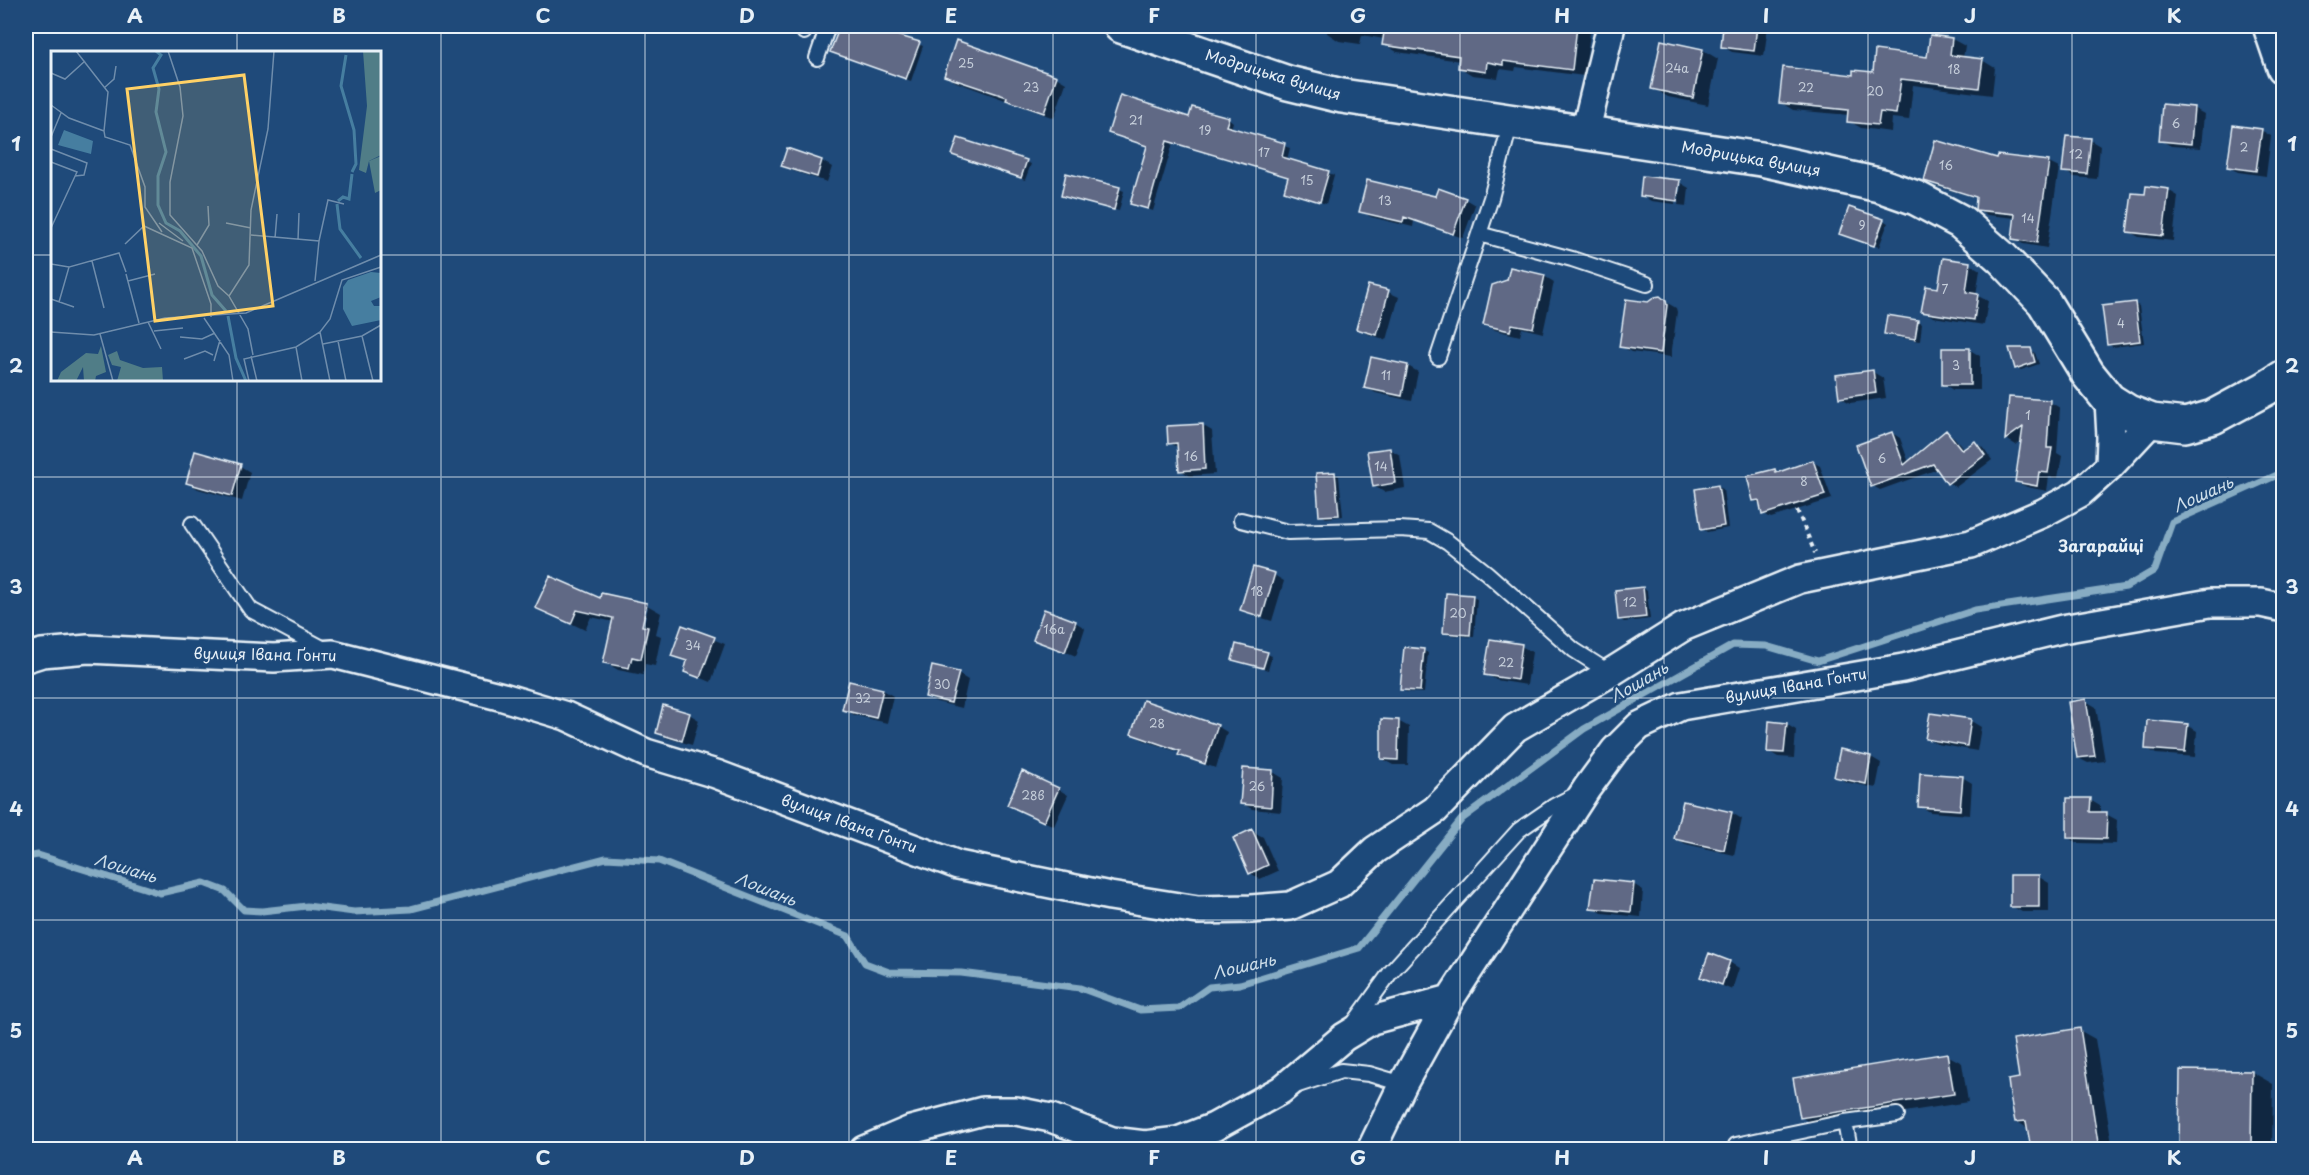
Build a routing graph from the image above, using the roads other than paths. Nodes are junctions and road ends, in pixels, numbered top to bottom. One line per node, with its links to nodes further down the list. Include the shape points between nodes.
1 (828, 26): 5 (lane)
2 (1121, 26): 7 (street, Модрицька вулиця, via 1288,83 1342,96)
3 (1611, 26): 8 (street)
4 (2270, 26): 6 (street)
5 (817, 58)
6 (2283, 67)
7 (1511, 120): 8 (street, Модрицька вулиця); 9 (lane)
8 (1586, 133): 13 (street, Модрицька вулиця, via 1761,159 1880,185 1916,198 1961,222 2002,258 2044,302 2088,374)
9 (1479, 234): 10 (lane); 11 (lane)
10 (1647, 284)
11 (1437, 357)
12 (2283, 377): 14 (street, Модрицька вулиця, via 2213,417 2185,425)
13 (2109, 400): 14 (street, Модрицька вулиця); 15 (street)
14 (2152, 421): 15 (street, вулиця Івана Ґонти)
15 (2110, 466): 21 (street, вулиця Івана Ґонти, via 2080,493 1971,544 1800,579 1683,627)
16 (1241, 520): 21 (lane, via 1288,532 1429,531 1487,573 1574,650)
17 (192, 524): 19 (lane, via 251,610)
18 (2283, 608): 22 (street, вулиця Івана Ґонти, via 2261,603 2210,603 2062,628 1903,668 1682,706 1639,726)
19 (333, 654): 20 (street, вулиця Івана Ґонти, via 274,658 88,649); 21 (street, вулиця Івана Ґонти, via 566,716 646,753 716,774 958,865 1198,910 1290,906 1339,884 1375,850 1435,810 1515,728)
20 (26, 658)
21 (1610, 673)
22 (1587, 788): 23 (street, вулиця Івана Ґонти); 24 (lane, via 1519,830 1390,973)
23 (1450, 999): 24 (street, via 1372,1020); 25 (street, вулиця Івана Ґонти)
24 (1344, 1037): 26 (street)
25 (1403, 1084): 26 (lane, via 1341,1071); 31 (street, вулиця Івана Ґонти)
26 (1281, 1090): 30 (street, via 1214,1127 1178,1141 1145,1145 1112,1141 1051,1118 1016,1111 983,1111 911,1130)
27 (1897, 1115): 28 (lane)
28 (1845, 1122): 29 (lane); 32 (lane)
29 (1736, 1144)
30 (864, 1149)
31 (1371, 1149)
32 (1850, 1149)

